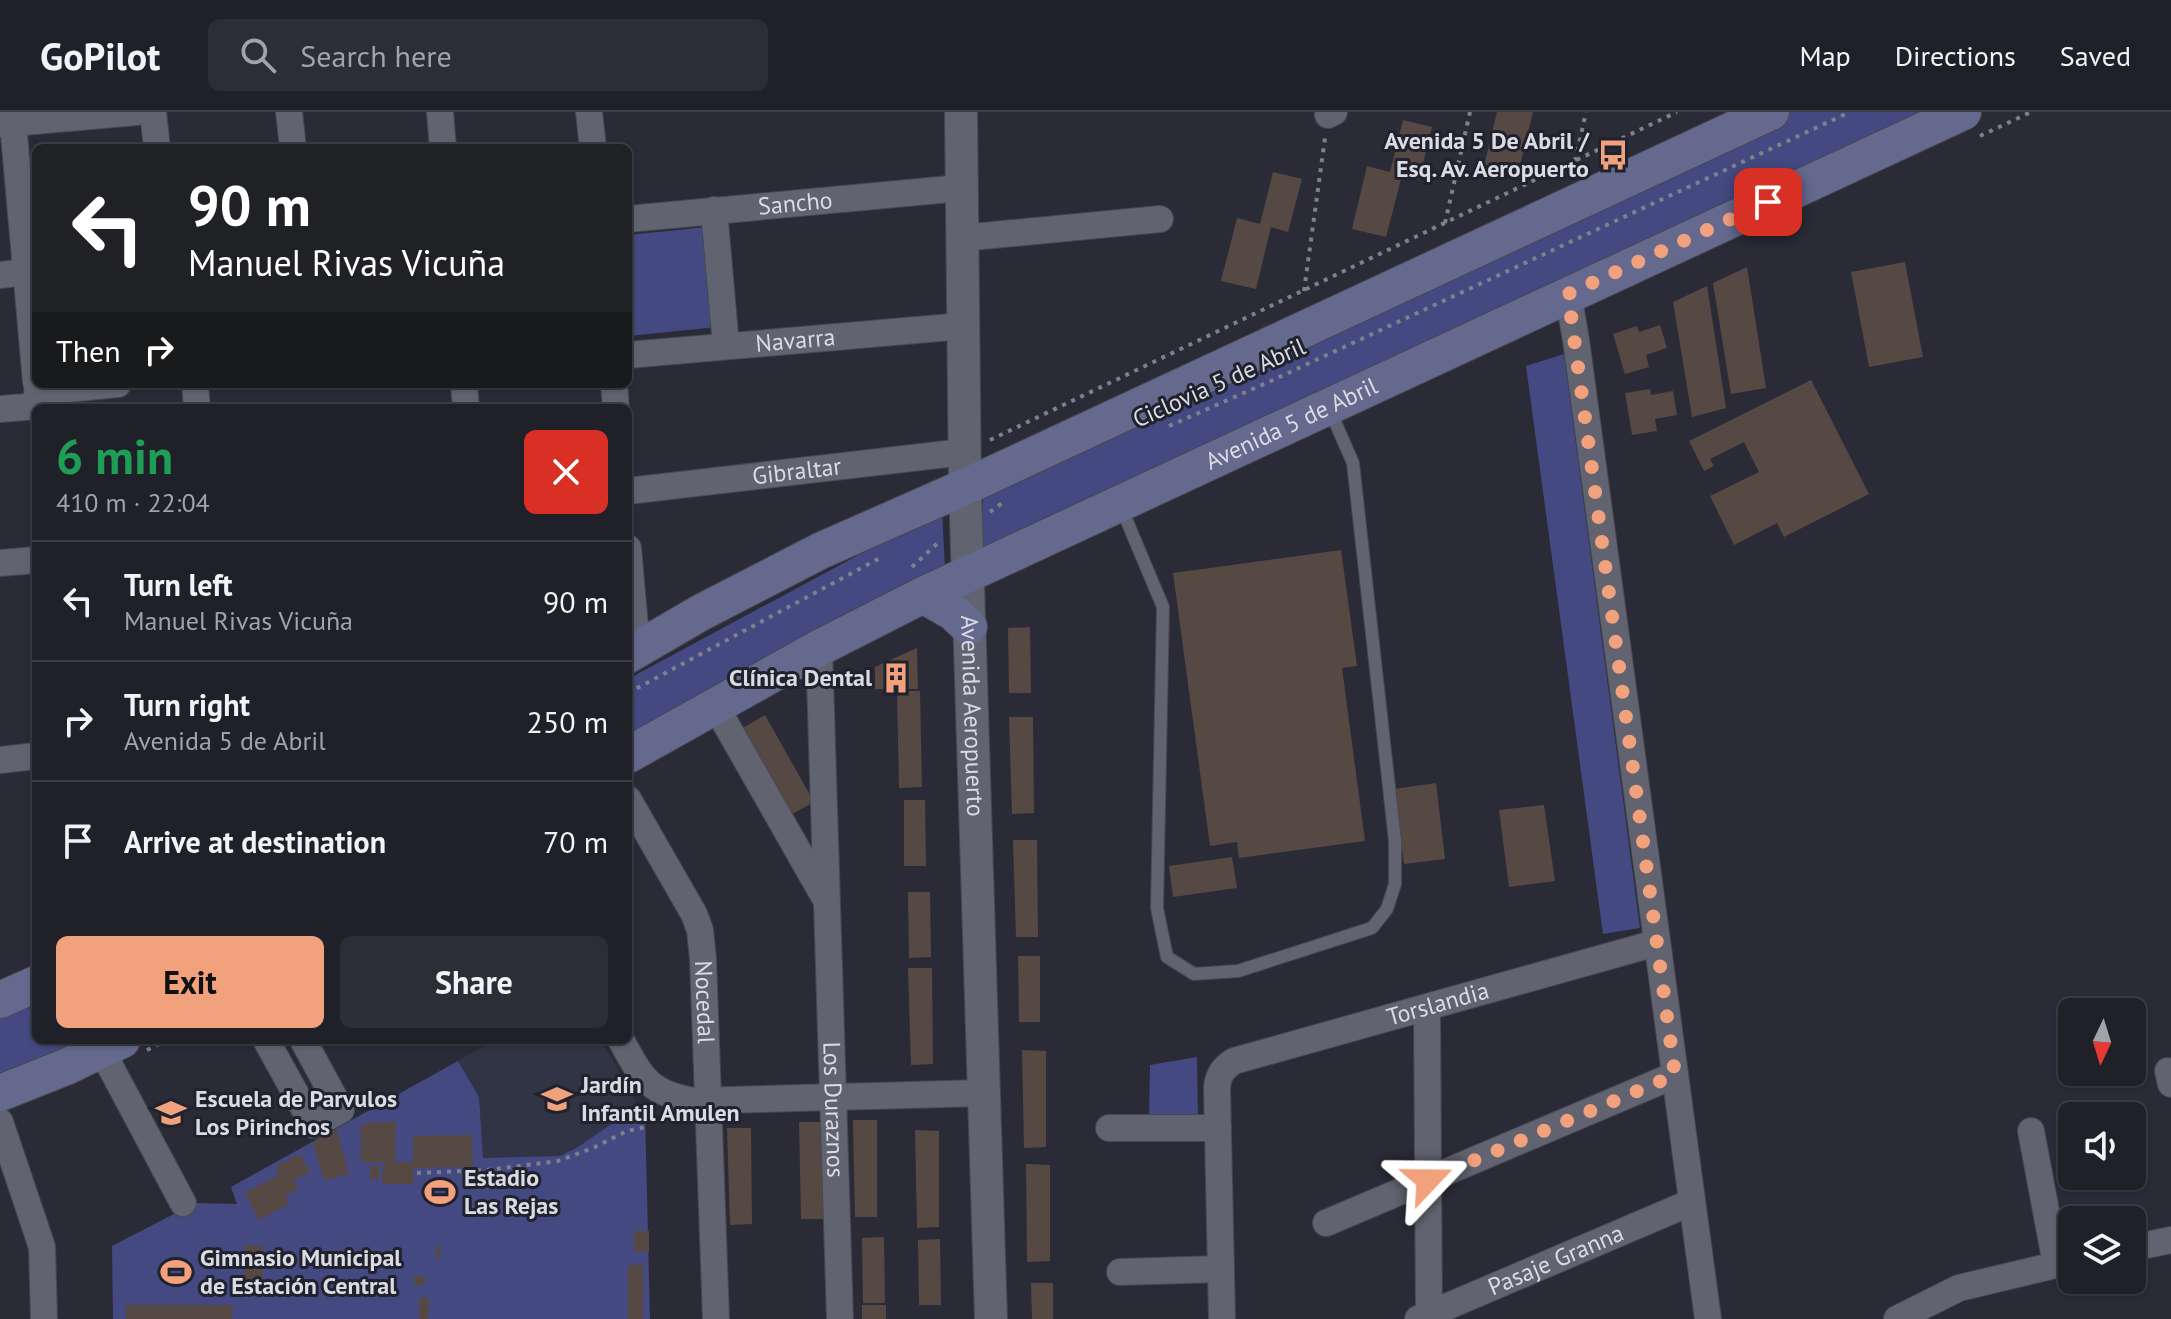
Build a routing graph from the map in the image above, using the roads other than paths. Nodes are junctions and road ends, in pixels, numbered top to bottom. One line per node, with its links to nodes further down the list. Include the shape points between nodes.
1 (128, 112): 2 (street); 10 (street)
2 (137, 112)
3 (153, 112): 11 (street)
4 (289, 112): 12 (street)
5 (440, 112): 13 (street)
6 (589, 112): 14 (street)
7 (961, 112): 15 (street, Avenida Aeropuerto)
8 (1771, 112): 31 (main road)
9 (1963, 112): 21 (main road, Avenida 5 de Abril)
10 (6, 124): 20 (street)
11 (157, 144)
12 (293, 144)
13 (443, 144)
14 (593, 144)
15 (961, 188): 16 (street, Sancho); 19 (street, Avenida Aeropuerto)
16 (714, 210): 17 (street, Sancho); 23 (street)
17 (632, 219)
18 (1160, 219): 19 (street)
19 (962, 238): 22 (street, Avenida Aeropuerto)
20 (13, 274): 25 (street)
21 (1568, 294): 28 (main road, Avenida 5 de Abril); 47 (street)
22 (963, 326): 23 (street, Navarra); 30 (street, Avenida Aeropuerto)
23 (726, 346): 24 (street, Navarra)
24 (632, 355)
25 (32, 369)
26 (86, 388): 27 (street)
27 (37, 394): 29 (street)
28 (1328, 407): 33 (main road, Avenida 5 de Abril); 33 (lane, via 1353,463 1395,841 1395,884 1387,909 1372,928 1238,971 1194,974 1167,957 1157,908 1163,607)
29 (0, 409)
30 (977, 446): 31 (street, Avenida Aeropuerto); 32 (street, Gibraltar)
31 (965, 487): 36 (street, Avenida Aeropuerto); 40 (main road, via 820,551)
32 (632, 490)
33 (1120, 504): 36 (main road, Avenida 5 de Abril)
34 (32, 560): 35 (street)
35 (0, 563)
36 (967, 574): 37 (main road, Avenida 5 de Abril); 38 (street, Avenida Aeropuerto)
37 (917, 582): 38 (main road); 39 (main road, Avenida 5 de Abril)
38 (969, 627): 57 (street, Avenida Aeropuerto)
39 (819, 648): 41 (main road, Avenida 5 de Abril); 46 (street, Los Duraznos)
40 (632, 652)
41 (715, 705): 42 (main road, Avenida 5 de Abril); 46 (street, Los Duraznos)
42 (632, 753)
43 (32, 756): 44 (street)
44 (0, 760)
45 (632, 806): 59 (street, Nocedal, via 700,930)
46 (827, 901): 58 (street, Los Duraznos)
47 (1656, 943): 50 (street, Torslandia); 55 (street)
48 (32, 986): 49 (main road)
49 (0, 1000)
50 (1427, 1007): 62 (street, Torslandia, via 1234,1061 1218,1079); 64 (street)
51 (268, 1044): 52 (street, via 313,1125 341,1110)
52 (305, 1044)
53 (623, 1044): 59 (street, via 656,1089)
54 (112, 1045): 56 (main road); 66 (street)
55 (1675, 1075): 64 (street); 65 (street)
56 (0, 1093)
57 (983, 1093): 58 (street); 78 (street, Avenida Aeropuerto)
58 (833, 1097): 59 (street); 77 (street, Los Duraznos)
59 (707, 1101): 76 (street, Nocedal)
60 (0, 1122): 75 (street, via 42,1247)
61 (1109, 1128): 62 (street)
62 (1218, 1128): 72 (street)
63 (2031, 1131): 68 (street)
64 (1428, 1180): 67 (street); 74 (street)
65 (1692, 1202): 74 (street, Pasaje Granna); 80 (street)
66 (183, 1203)
67 (1326, 1223)
68 (2058, 1238)
69 (2171, 1240): 70 (street)
70 (2146, 1245)
71 (2058, 1263): 81 (street, via 1959,1288)
72 (1221, 1269): 73 (street); 79 (street)
73 (1120, 1272)
74 (1426, 1318)
75 (44, 1319)
76 (716, 1319)
77 (840, 1319)
78 (991, 1319)
79 (1222, 1319)
80 (1708, 1319)
81 (1897, 1319)

